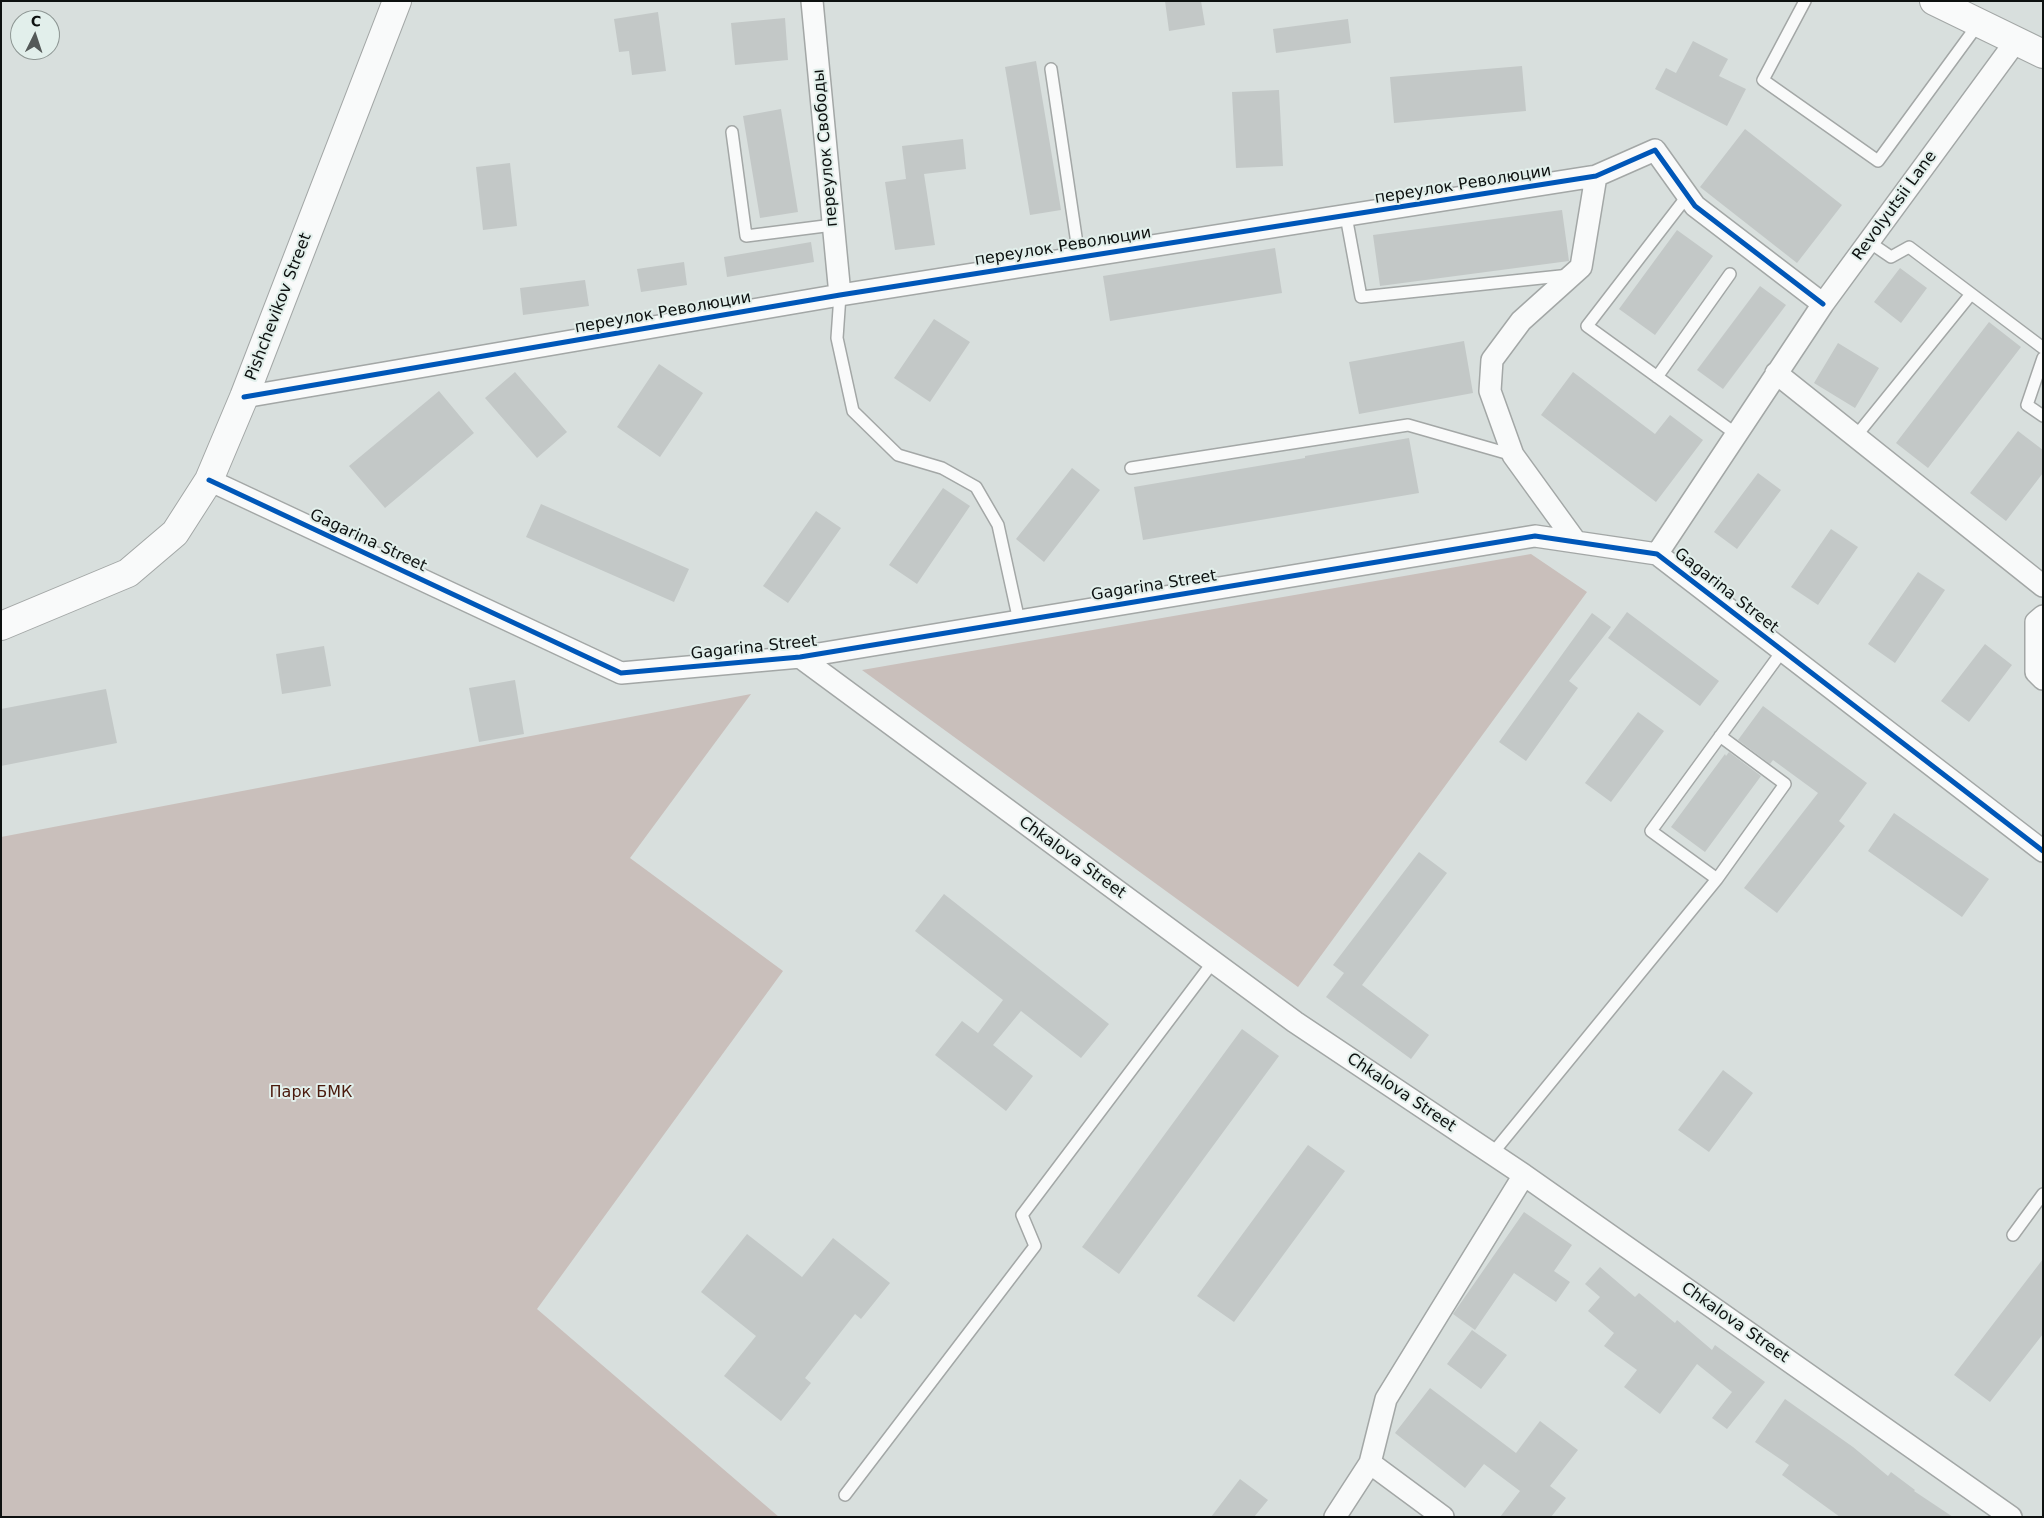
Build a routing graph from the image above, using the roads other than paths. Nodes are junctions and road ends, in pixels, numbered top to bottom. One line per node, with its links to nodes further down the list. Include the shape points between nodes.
1 (397, 1): 25 (street, Pishchevikov Street)
2 (812, 1): 13 (street, переулок Свободы)
3 (1805, 1): 5 (lane, via 1763,80 1878,161)
4 (1934, 1): 5 (street)
5 (1979, 23): 6 (street)
6 (2016, 41): 7 (street); 14 (street, Revolyutsii Lane)
7 (2043, 54)
8 (1051, 69): 15 (lane)
9 (732, 132): 13 (lane, via 746,236)
10 (1596, 176): 11 (street, переулок Революции, via 1655,150); 12 (street, переулок Революции); 17 (street, via 1581,267)
11 (1688, 195): 20 (street, переулок Революции, via 1694,206); 24 (lane, via 1586,326)
12 (1346, 216): 15 (street, переулок Революции); 17 (lane, via 1361,297)
13 (833, 225): 19 (street, переулок Свободы)
14 (1869, 242): 18 (lane, via 1891,257 1909,248); 20 (street, Revolyutsii Lane)
15 (1079, 257): 19 (street, переулок Революции)
16 (1730, 274): 24 (lane)
17 (1572, 275): 29 (street, via 1521,321 1492,360 1490,391)
18 (1971, 294): 21 (lane); 28 (lane)
19 (840, 295): 25 (street, переулок Революции); 36 (lane, via 837,338 853,411 898,455 942,468 976,487 998,526)
20 (1823, 304): 23 (street, Revolyutsii Lane)
21 (2043, 348)
22 (2043, 358): 26 (lane, via 2027,405)
23 (1776, 373): 27 (street, Revolyutsii Lane); 28 (street)
24 (1657, 377): 27 (lane)
25 (244, 398): 31 (street, Pishchevikov Street)
26 (2043, 416)
27 (1736, 434): 33 (street, Revolyutsii Lane)
28 (1856, 436): 34 (street)
29 (1513, 455): 30 (lane, via 1408,425); 32 (street)
30 (1131, 468)
31 (210, 480): 37 (street, Pishchevikov Street, via 175,533 128,573); 39 (street, Gagarina Street, via 621,673)
32 (1576, 542): 33 (street, Gagarina Street); 36 (street, Gagarina Street, via 1536,536)
33 (1657, 554): 38 (street, Gagarina Street)
34 (2043, 586)
35 (2043, 616): 40 (street, via 2036,622 2036,672)
36 (1019, 621): 39 (street, Gagarina Street)
37 (1, 626)
38 (1783, 650): 41 (lane); 42 (street, Gagarina Street)
39 (800, 657): 44 (street, Chkalova Street)
40 (2043, 679)
41 (1720, 736): 43 (lane, via 1785,784); 43 (lane, via 1651,831)
42 (2043, 851)
43 (1717, 879): 45 (lane)
44 (1213, 962): 45 (street, Chkalova Street, via 1295,1022); 50 (lane, via 1022,1215 1035,1246)
45 (1492, 1154): 46 (street, Chkalova Street)
46 (1524, 1175): 49 (street, via 1386,1399); 53 (street, Chkalova Street)
47 (2043, 1194): 48 (lane)
48 (2013, 1235)
49 (1370, 1463): 51 (street); 52 (street)
50 (845, 1495)
51 (1335, 1517)
52 (1443, 1517)
53 (2011, 1517)

